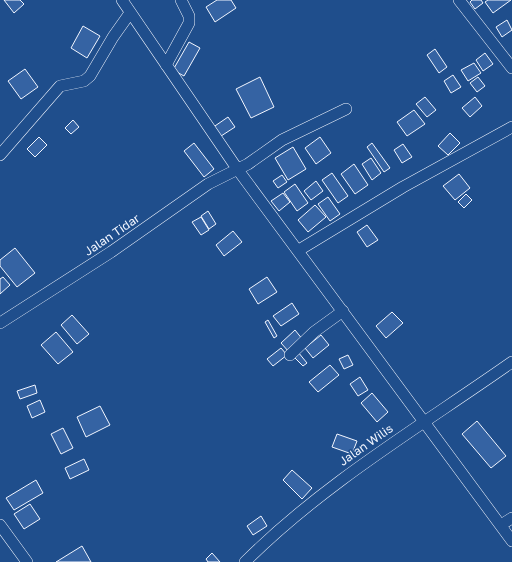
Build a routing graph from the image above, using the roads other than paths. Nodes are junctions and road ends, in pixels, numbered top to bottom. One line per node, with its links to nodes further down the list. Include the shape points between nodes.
1 (122, 0): 4 (street)
2 (181, 0): 5 (street, via 189,16 189,23)
3 (459, 0): 6 (street)
4 (130, 13): 5 (street); 9 (street, via 90,76 84,81 60,86)
5 (166, 66): 10 (street)
6 (512, 68)
7 (346, 109): 10 (street, Jalan Tidar, via 282,140)
8 (512, 127): 11 (street, via 403,187)
9 (0, 155)
10 (238, 170): 11 (street); 13 (street, Jalan Tidar, via 208,184 111,252)
11 (299, 250): 12 (street)
12 (343, 311): 14 (street); 16 (street)
13 (0, 323)
14 (290, 354)
15 (512, 362): 16 (street, Jalan Wilis)
16 (424, 423): 19 (street); 22 (street, Jalan Wilis, via 344,476 268,539)
17 (512, 518): 19 (street)
18 (0, 525): 21 (street)
19 (501, 525): 20 (street)
20 (512, 541)
21 (27, 562)
22 (245, 562)

